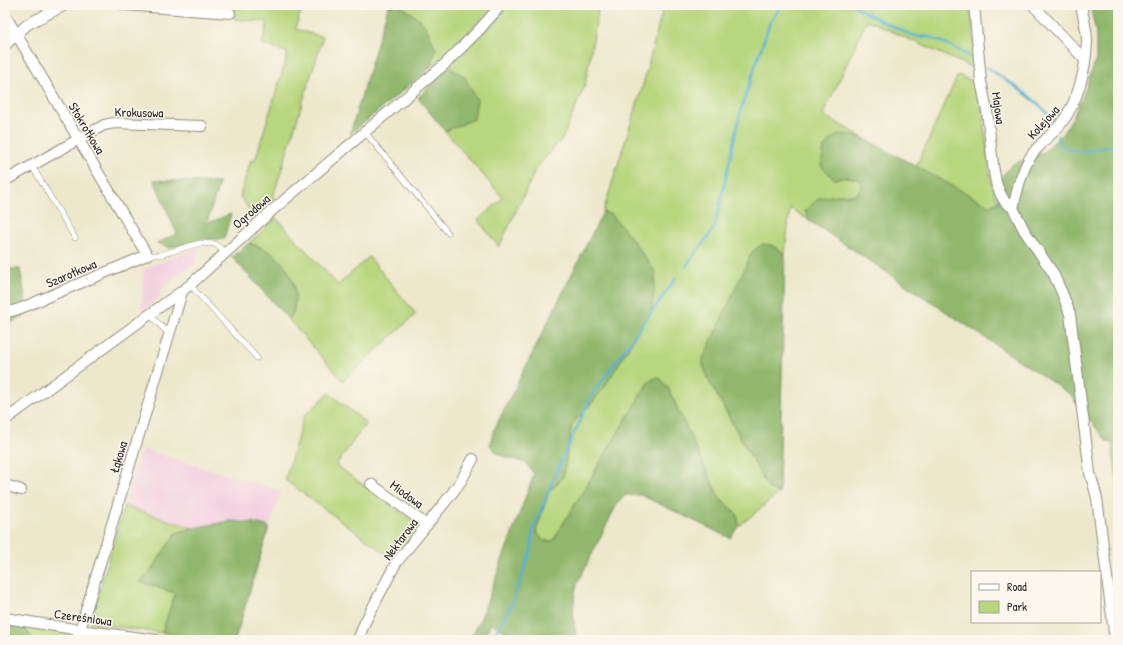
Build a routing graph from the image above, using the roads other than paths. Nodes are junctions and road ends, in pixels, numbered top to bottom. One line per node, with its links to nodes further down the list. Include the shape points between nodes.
1 (65, 5): 9 (street, via 28,24)
2 (124, 5): 7 (street)
3 (501, 5): 13 (street, Ogrodowa, via 444,65)
4 (974, 5): 17 (street, Majowa, via 981,81 996,183 1005,202)
5 (1033, 5): 11 (street)
6 (1081, 5): 11 (street, Kolejowa, via 1087,40)
7 (230, 13)
8 (5, 15): 9 (street, Stokrotkowa)
9 (16, 34): 10 (street); 14 (street, Stokrotkowa)
10 (5, 45)
11 (1085, 60): 17 (street, Kolejowa, via 1072,109 1029,159)
12 (202, 126): 14 (street, Krokusowa, via 114,123)
13 (365, 132): 18 (lane); 20 (street, Ogrodowa)
14 (78, 138): 15 (street, Krokusowa); 21 (street, Stokrotkowa)
15 (32, 166): 16 (street, Krokusowa); 19 (lane)
16 (5, 179)
17 (1013, 208): 38 (street, Majowa, via 1052,274 1070,314)
18 (448, 233)
19 (76, 238)
20 (225, 252): 21 (lane, via 215,244 200,243 160,255); 22 (street, Ogrodowa)
21 (147, 255): 24 (street, Szarotkowa)
22 (190, 285): 23 (street, Ogrodowa); 27 (lane)
23 (182, 292): 25 (street, Ogrodowa); 26 (street, Łąkowa)
24 (5, 313)
25 (150, 315): 26 (lane); 28 (street, Ogrodowa)
26 (169, 334): 35 (street, Łąkowa)
27 (257, 358)
28 (5, 420)
29 (472, 459): 33 (street, Nektarowa, via 461,481)
30 (371, 484): 33 (street, Miodowa)
31 (5, 485): 32 (street)
32 (22, 490)
33 (427, 525): 37 (street, Nektarowa, via 396,564)
34 (5, 618): 35 (street, Czereśniowa)
35 (80, 630): 36 (street, Czereśniowa)
36 (158, 640)
37 (358, 640)
38 (1115, 640)

